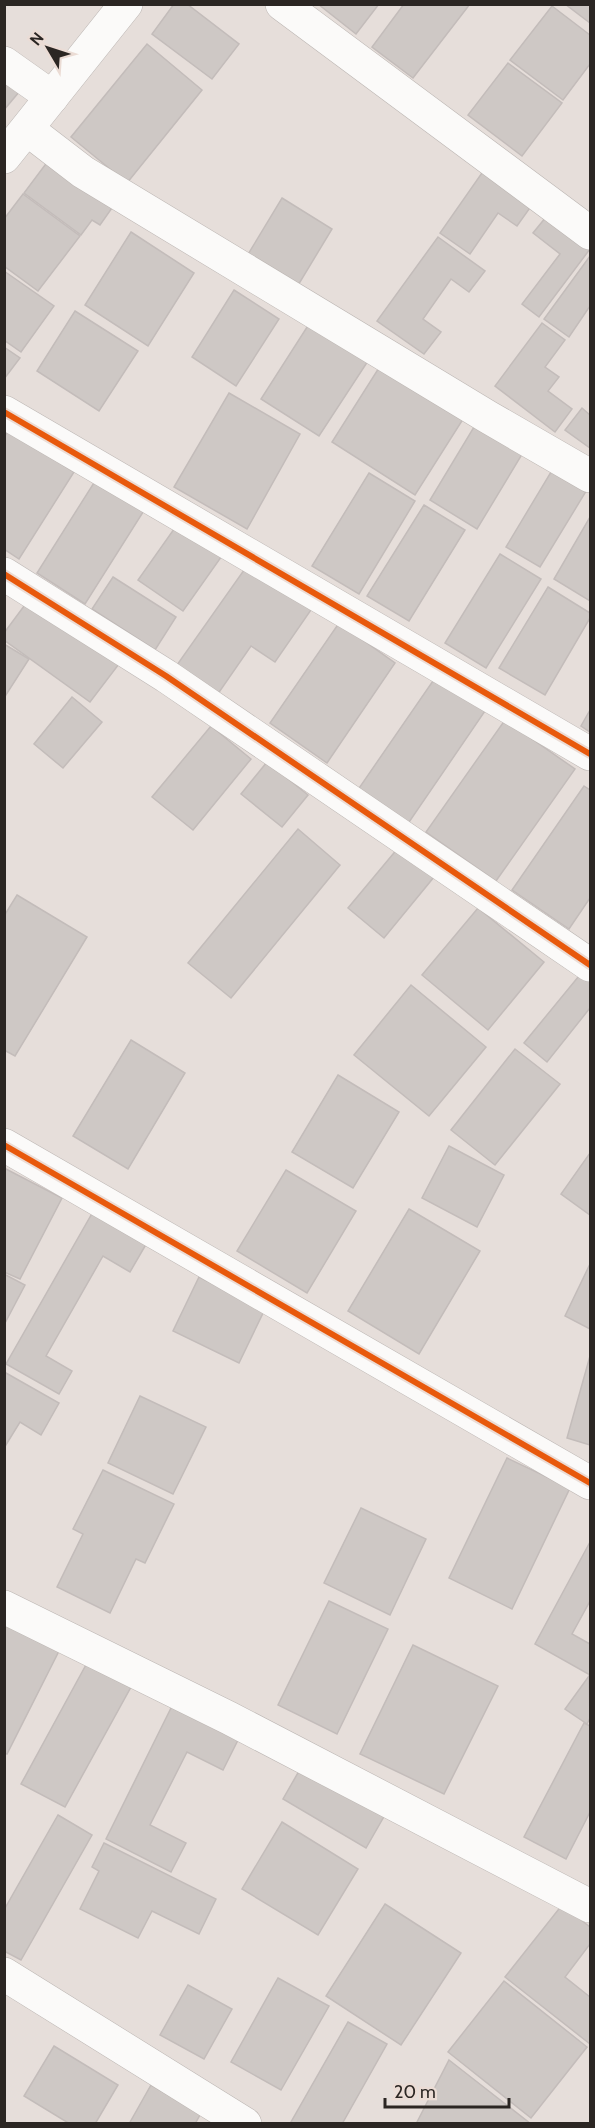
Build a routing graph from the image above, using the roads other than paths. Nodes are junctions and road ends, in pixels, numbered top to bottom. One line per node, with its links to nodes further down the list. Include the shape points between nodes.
1 (126, 4): 4 (street)
2 (282, 4): 7 (street)
3 (4, 63): 4 (street)
4 (52, 97): 5 (street)
5 (27, 129): 6 (street); 9 (street, via 83,172)
6 (4, 157)
7 (591, 233)
8 (4, 412): 11 (street)
9 (591, 476)
10 (4, 574): 12 (street, via 166,676)
11 (591, 754)
12 (591, 965)
13 (4, 1145): 14 (street)
14 (591, 1483)
15 (4, 1607): 16 (street, via 229,1718)
16 (591, 1906)
17 (4, 1974): 18 (street)
18 (245, 2124)

